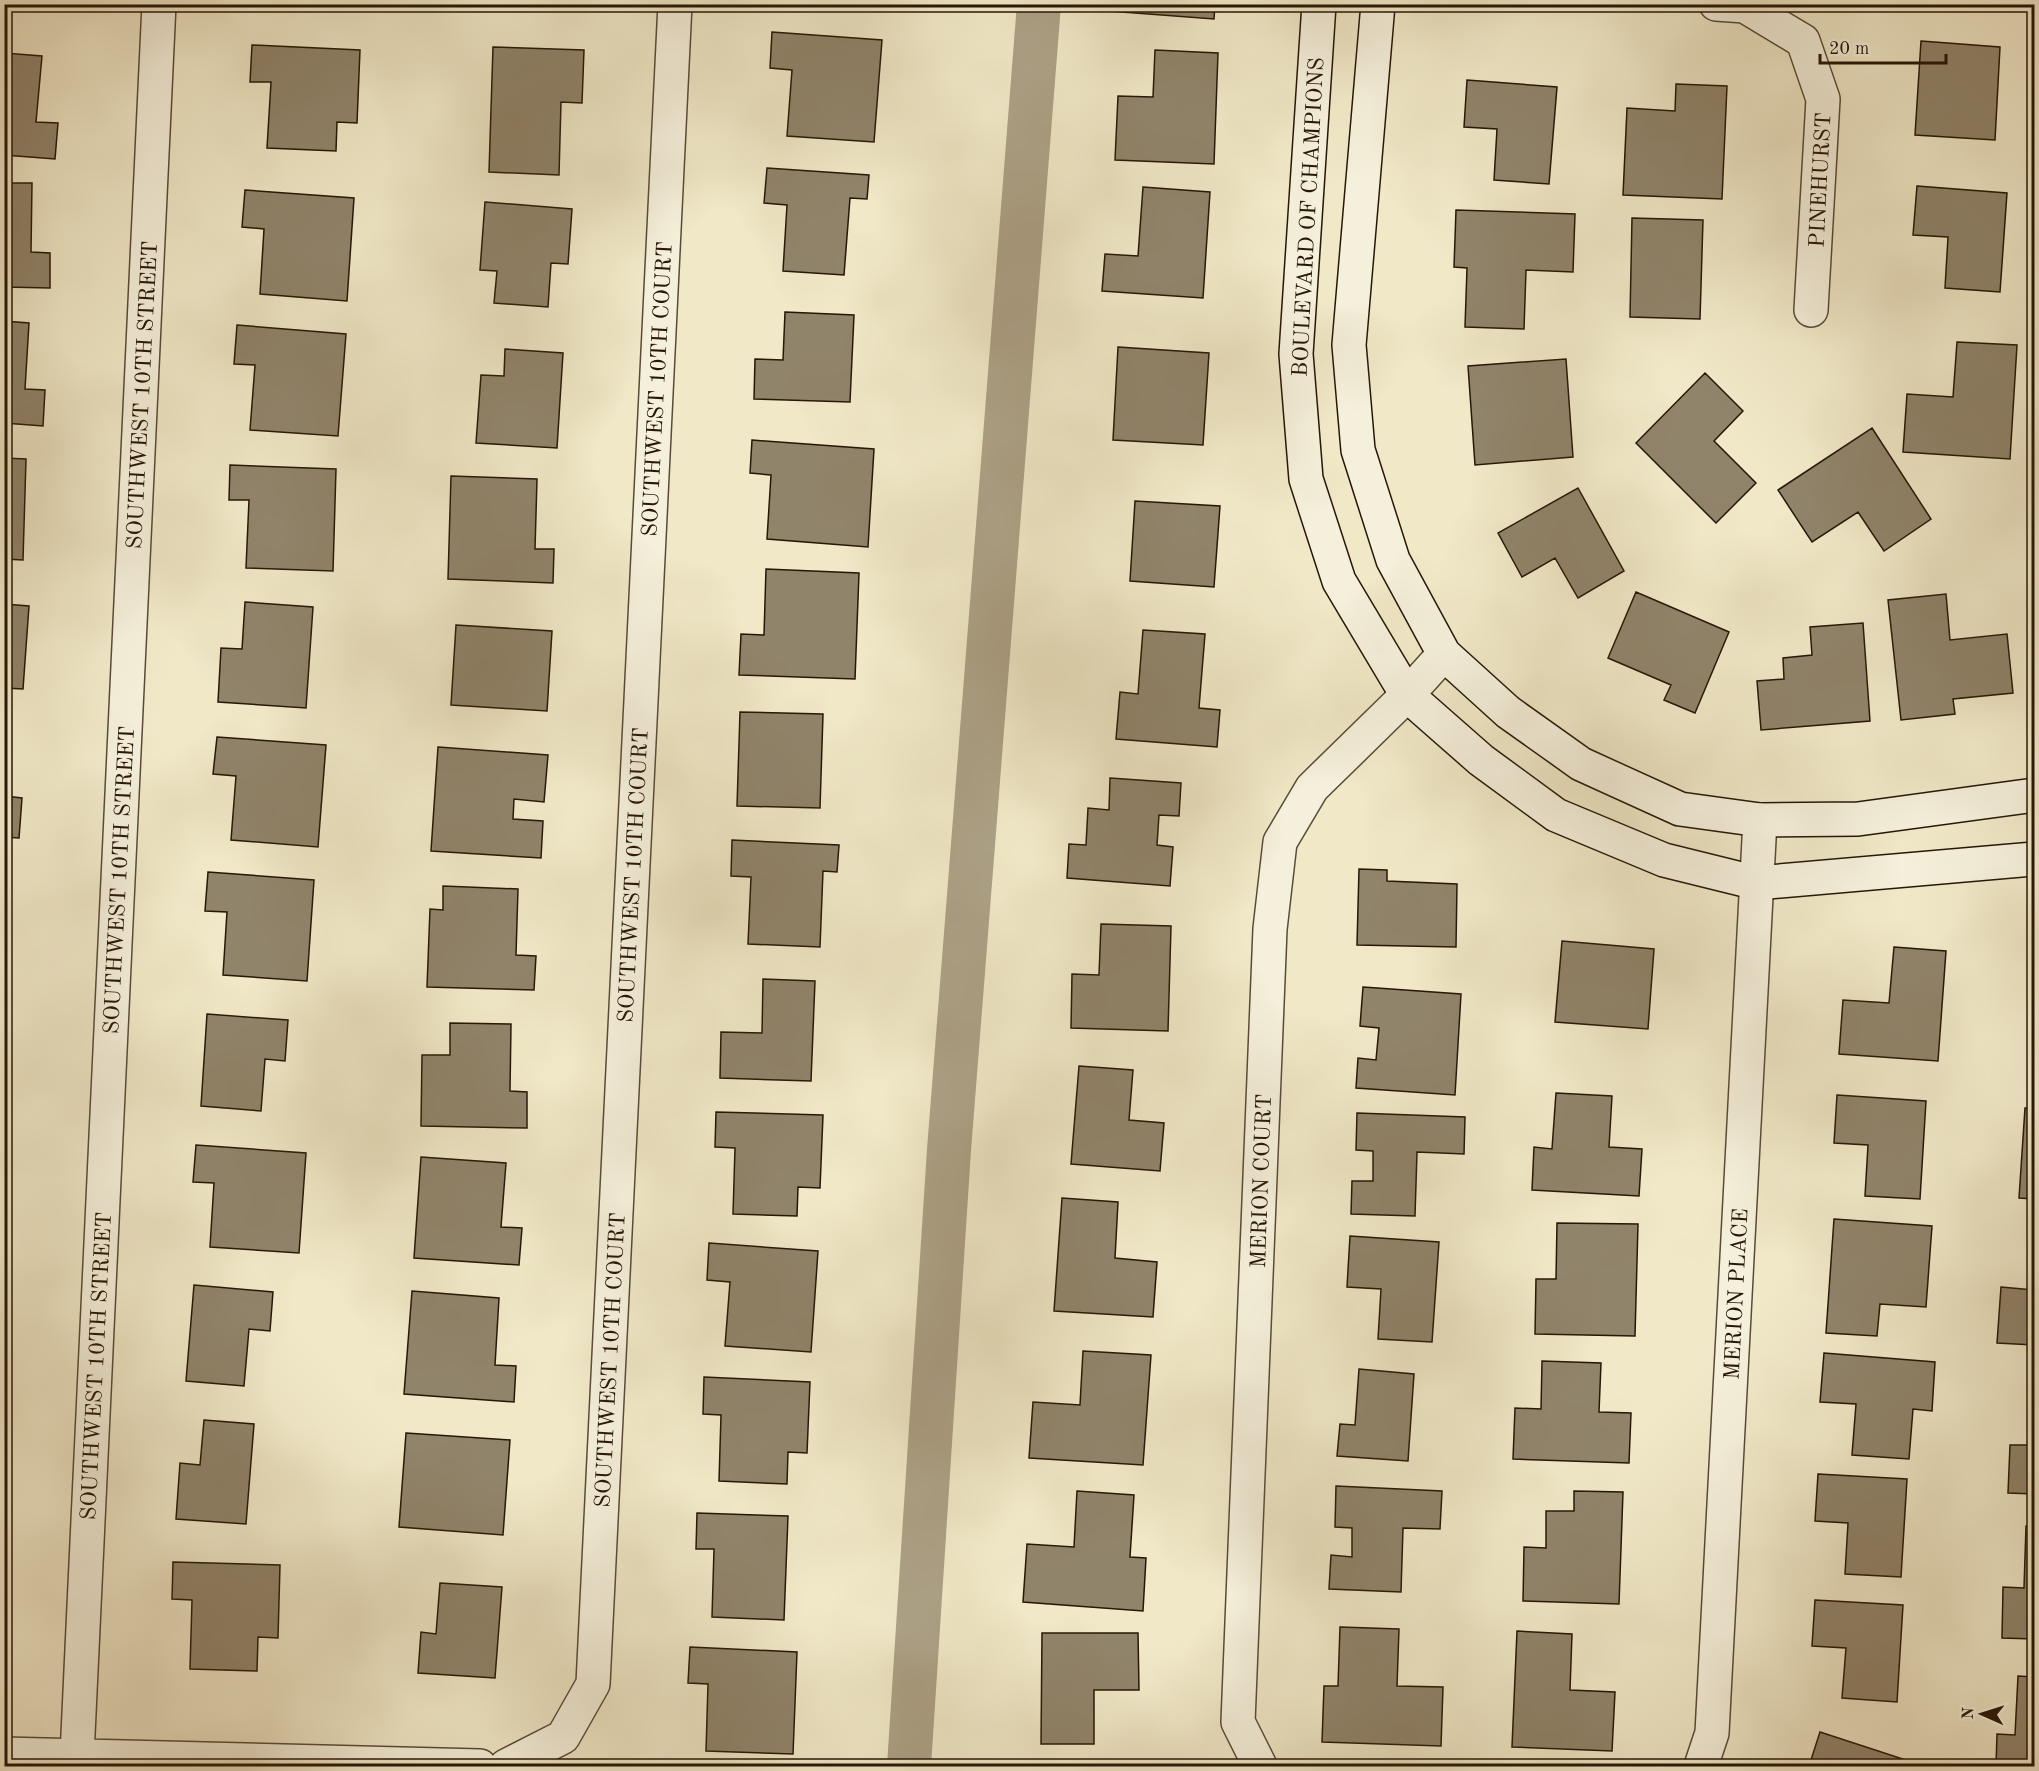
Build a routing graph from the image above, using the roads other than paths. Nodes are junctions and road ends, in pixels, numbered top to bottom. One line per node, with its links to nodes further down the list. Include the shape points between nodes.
1 (159, 4): 14 (street, SOUTHWEST 10TH STREET)
2 (675, 4): 16 (street, SOUTHWEST 10TH COURT, via 593,1684 563,1737)
3 (1318, 4): 8 (street, BOULEVARD OF CHAMPIONS, via 1296,354 1306,479 1339,581)
4 (1378, 4): 7 (street, via 1349,345 1358,450 1393,560)
5 (1716, 4): 6 (street, PINEHURST, via 1745,6 1803,41 1823,99)
6 (1811, 310)
7 (1444, 654): 8 (street, MERION COURT); 10 (street, via 1508,712 1581,764 1680,809)
8 (1407, 695): 12 (street, BOULEVARD OF CHAMPIONS, via 1481,760 1556,815 1664,860); 17 (street, MERION COURT, via 1312,788 1280,842 1270,929 1238,1722)
9 (2034, 795): 10 (street, via 1858,819)
10 (1760, 820): 12 (street, MERION PLACE)
11 (2034, 859): 12 (street, BOULEVARD OF CHAMPIONS)
12 (1757, 884): 18 (street, MERION PLACE, via 1712,1733)
13 (4, 1754): 14 (street)
14 (77, 1756): 15 (street)
15 (480, 1767)
16 (506, 1767)
17 (1260, 1767)
18 (1701, 1767)

